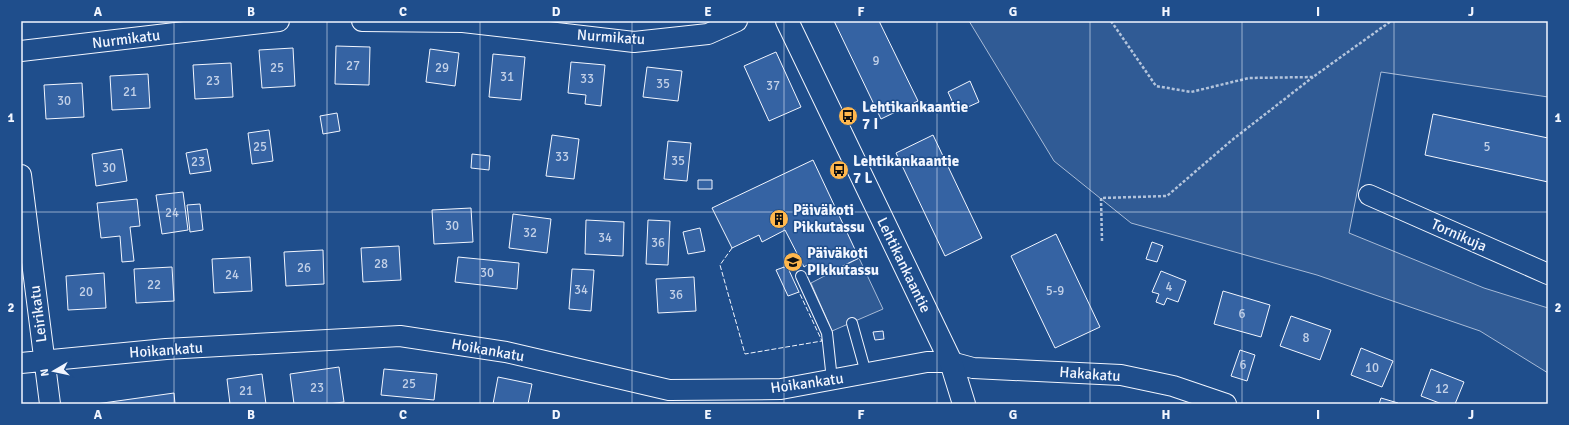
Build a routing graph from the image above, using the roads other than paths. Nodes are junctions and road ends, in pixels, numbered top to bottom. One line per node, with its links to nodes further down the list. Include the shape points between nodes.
1 (279, 21): 5 (street, Nurmikatu)
2 (362, 21): 3 (street, Nurmikatu, via 463,22 634,42 708,34)
3 (737, 21)
4 (787, 21): 12 (street, Lehtikankaantie)
5 (21, 51)
6 (21, 176): 11 (street, Leirikatu)
7 (1369, 195): 8 (street, Tornikuja)
8 (1548, 274)
9 (801, 276): 15 (lane, via 827,333)
10 (852, 323): 14 (lane)
11 (44, 361): 13 (street, Hoikankatu); 16 (street, Hoikankatu, via 166,349 400,336 506,352); 17 (street, Leirikatu)
12 (951, 362): 14 (street, Hoikankatu, via 928,362); 18 (street, Lehtikankaantie); 19 (street, Hakakatu, via 973,368 1120,375 1173,386)
13 (21, 363)
14 (866, 373): 15 (street, Hoikankatu)
15 (832, 380): 16 (street, Hoikankatu, via 781,389)
16 (667, 397)
17 (50, 404)
18 (964, 404)
19 (1226, 404)

